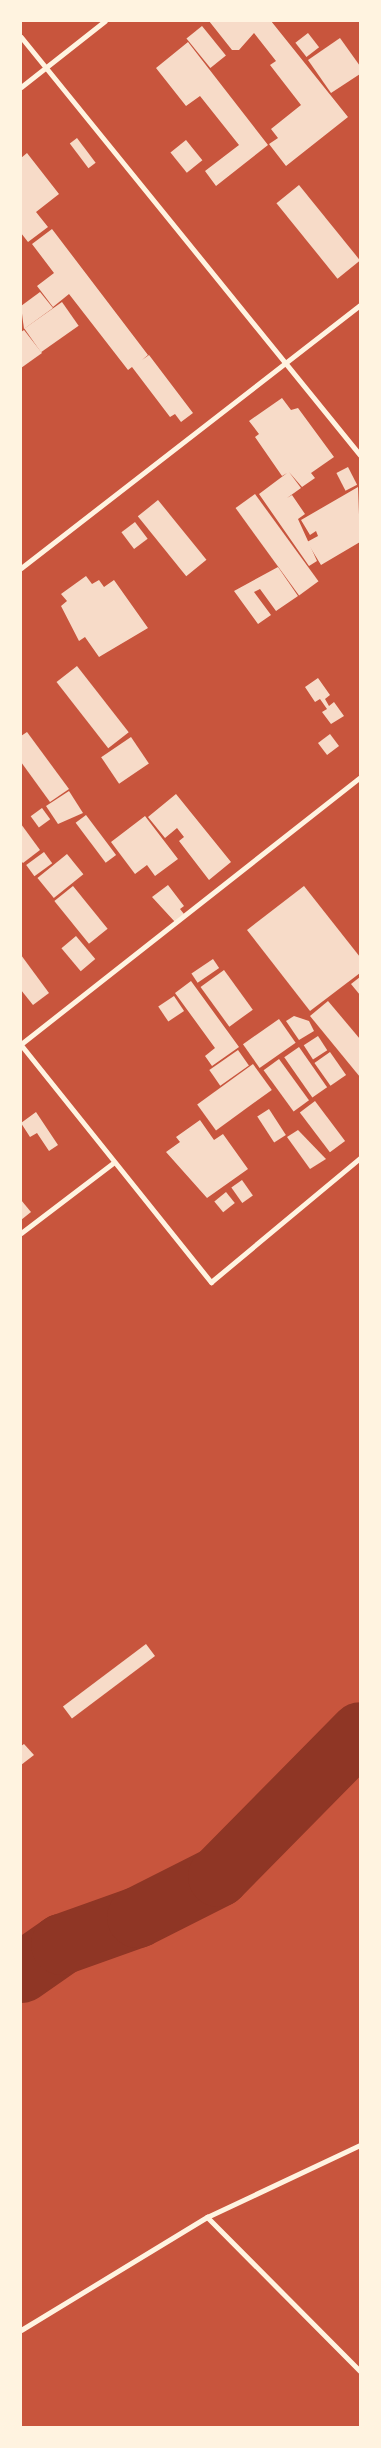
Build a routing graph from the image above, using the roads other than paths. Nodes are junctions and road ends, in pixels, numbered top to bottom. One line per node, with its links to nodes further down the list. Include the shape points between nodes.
1 (105, 21): 3 (street)
2 (21, 37): 3 (street)
3 (44, 69): 4 (street); 6 (street)
4 (21, 87)
5 (360, 305): 6 (street)
6 (286, 361): 7 (street); 8 (street)
7 (360, 455)
8 (21, 568)
9 (360, 777): 10 (street)
10 (21, 1045): 12 (street)
11 (360, 1158): 12 (street, via 210,1282)
12 (113, 1163): 13 (street)
13 (21, 1233)
14 (360, 2145): 15 (street)
15 (207, 2217): 16 (street); 17 (street)
16 (21, 2330)
17 (360, 2371)

